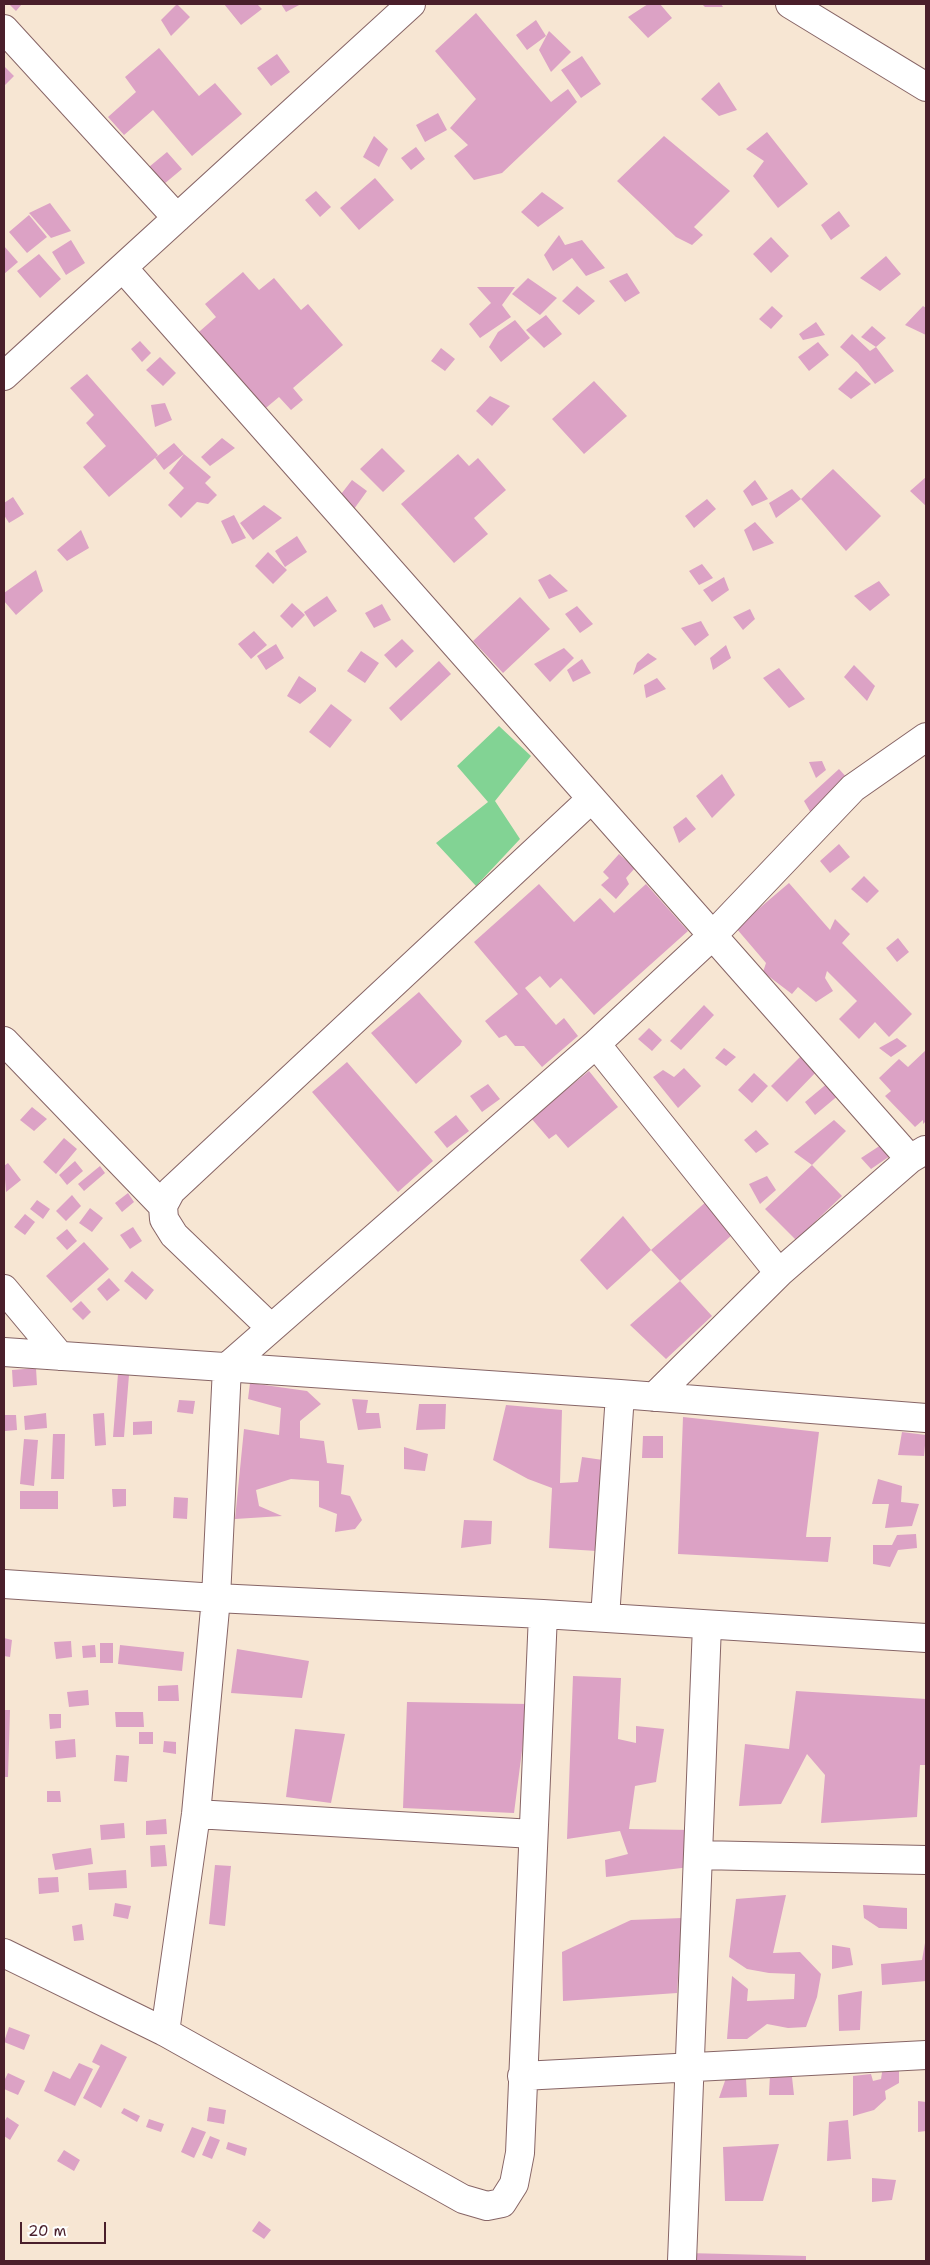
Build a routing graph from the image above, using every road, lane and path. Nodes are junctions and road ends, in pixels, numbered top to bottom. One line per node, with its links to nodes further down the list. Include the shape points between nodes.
1 (411, 4): 5 (street)
2 (790, 4): 4 (street)
3 (4, 29): 5 (street)
4 (926, 87)
5 (177, 218): 6 (street)
6 (122, 268): 7 (street); 9 (street)
7 (4, 376)
8 (926, 737): 10 (street, via 853,788)
9 (590, 800): 10 (street); 14 (street, via 171,1191)
10 (711, 937): 12 (street); 13 (street)
11 (4, 1041): 14 (street)
12 (596, 1044): 15 (street); 17 (street)
13 (918, 1154): 15 (street)
14 (163, 1206): 17 (street, via 164,1219 174,1235)
15 (779, 1273): 22 (street)
16 (4, 1289): 19 (street)
17 (271, 1328): 20 (street)
18 (4, 1352): 19 (street)
19 (60, 1356): 20 (street)
20 (227, 1367): 21 (street); 25 (street)
21 (620, 1394): 22 (street); 27 (street)
22 (654, 1397): 23 (street)
23 (926, 1418)
24 (4, 1584): 25 (street)
25 (216, 1598): 26 (street); 30 (street)
26 (542, 1614): 27 (street); 31 (street)
27 (605, 1618): 28 (street)
28 (707, 1625): 29 (street); 32 (street)
29 (926, 1638)
30 (196, 1814): 31 (street); 35 (street)
31 (533, 1834): 38 (street)
32 (699, 1855): 33 (street); 37 (street)
33 (926, 1860)
34 (4, 1953): 35 (street)
35 (165, 2032): 38 (street, via 462,2199 486,2206 502,2203 514,2184 520,2153)
36 (926, 2055): 37 (street)
37 (690, 2067): 38 (street); 39 (street)
38 (522, 2076)
39 (682, 2261)

